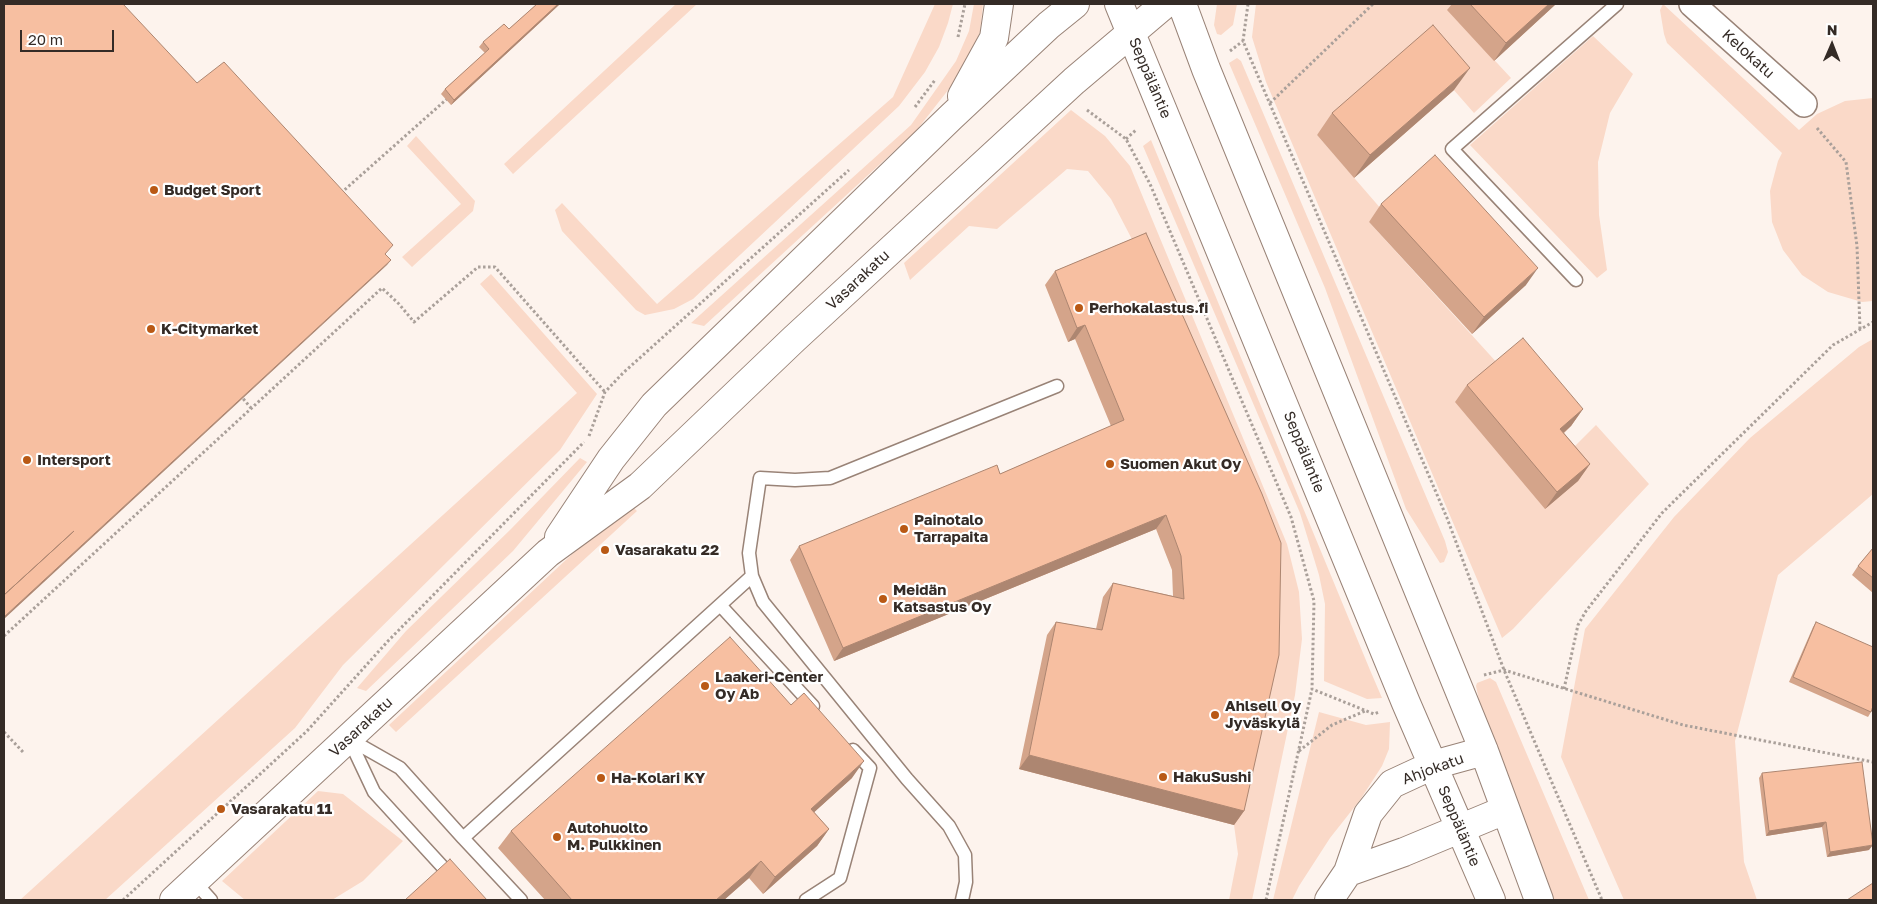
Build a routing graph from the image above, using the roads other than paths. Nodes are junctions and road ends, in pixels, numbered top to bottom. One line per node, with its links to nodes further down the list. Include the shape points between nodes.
1 (1000, 4): 10 (street, via 994,38)
2 (1075, 4): 10 (street, Vasarakatu)
3 (1118, 4): 8 (street, Seppäläntie)
4 (1165, 4): 8 (street, Vasarakatu)
5 (1182, 4): 19 (street)
6 (1617, 4): 11 (lane, via 1452,149)
7 (1692, 4): 9 (street, Kelokatu)
8 (1130, 32): 13 (street, Vasarakatu, via 794,339 640,486); 20 (street, Seppäläntie)
9 (1804, 104)
10 (951, 117): 13 (street, Vasarakatu, via 654,405 611,459)
11 (1576, 280)
12 (1057, 386): 14 (lane, via 830,478 760,478 749,553)
13 (548, 553): 17 (street, Vasarakatu)
14 (752, 576): 15 (lane); 30 (lane, via 763,602 907,779 950,826 964,855 966,882)
15 (720, 605): 16 (lane); 23 (lane)
16 (824, 719)
17 (349, 739): 23 (lane, via 400,768); 25 (street, Vasarakatu); 27 (lane, via 374,792)
18 (844, 740): 29 (lane, via 870,768 840,878)
19 (1484, 751): 20 (street, Ahjokatu); 21 (street)
20 (1433, 765): 22 (street, Seppäläntie); 24 (street, Ahjokatu, via 1392,784 1368,814)
21 (1505, 810): 22 (street); 33 (street)
22 (1461, 829): 24 (street); 32 (street, Seppäläntie)
23 (463, 838): 28 (lane)
24 (1348, 872): 31 (street, Ahjokatu)
25 (203, 891): 26 (street, Vasarakatu)
26 (174, 900)
27 (474, 900)
28 (521, 900)
29 (806, 900)
30 (962, 900)
31 (1329, 900)
32 (1490, 900)
33 (1539, 900)

